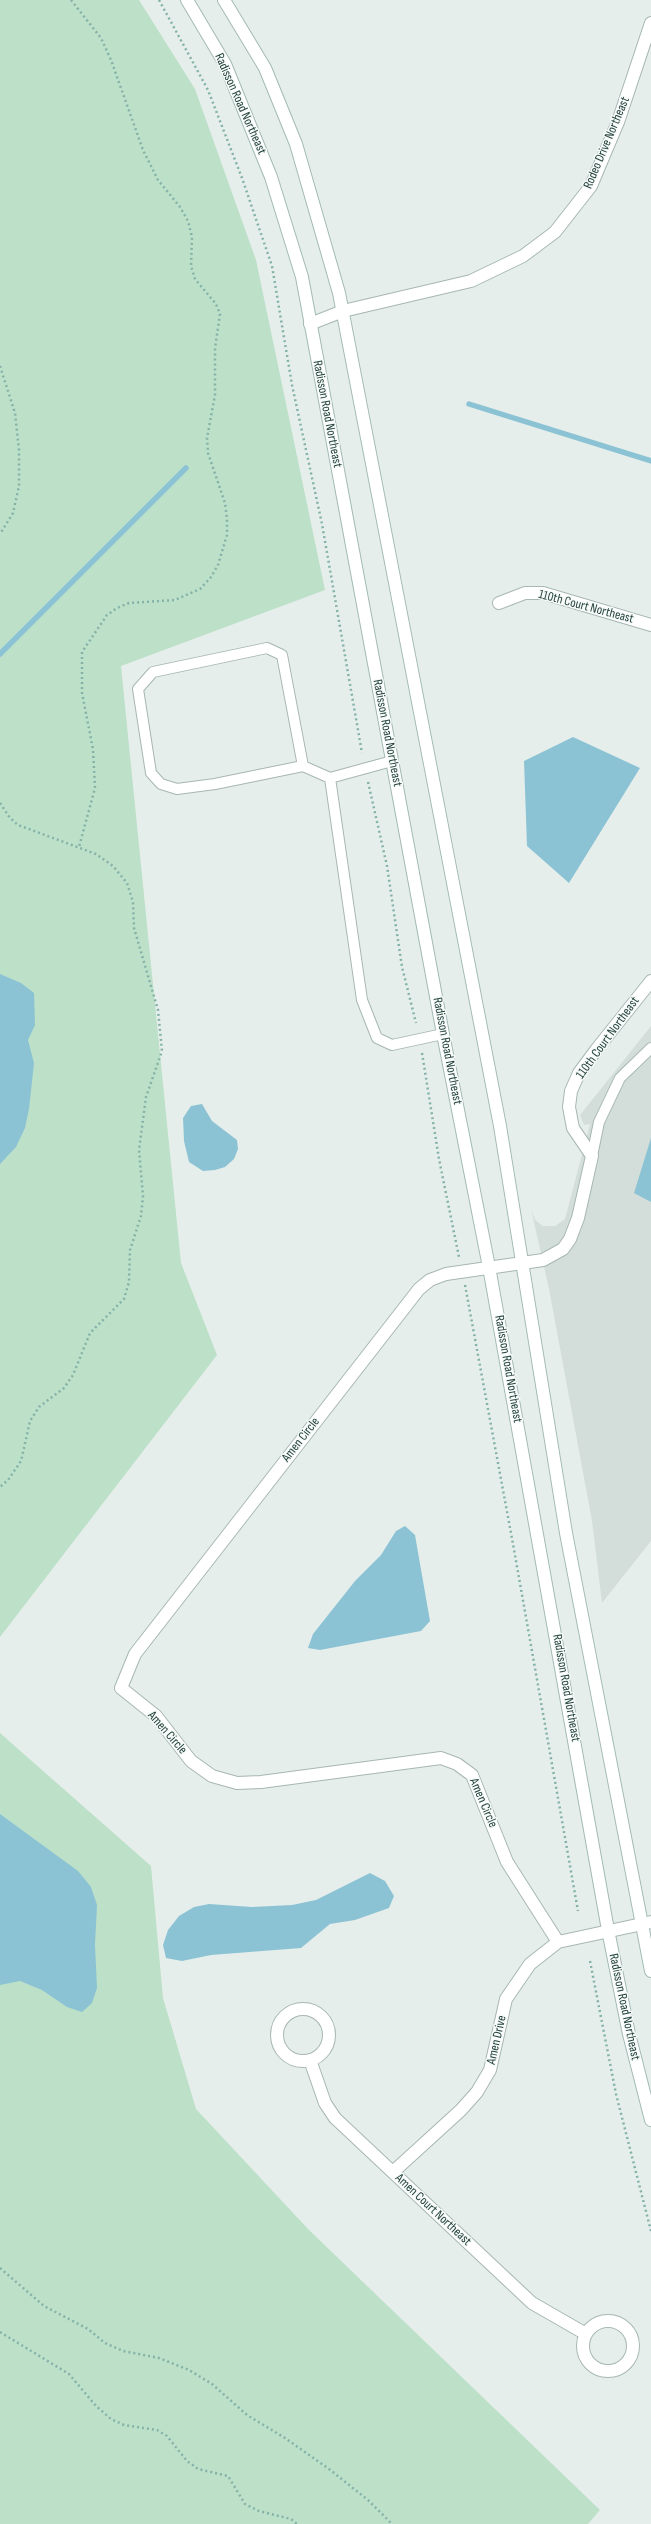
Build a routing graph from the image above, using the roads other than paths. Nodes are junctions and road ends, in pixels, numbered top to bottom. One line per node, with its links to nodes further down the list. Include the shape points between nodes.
1 (187, 0): 5 (main road, Radisson Road Northeast, via 225,64 271,177 302,277)
2 (224, 0): 4 (main road, via 265,68 296,144)
3 (651, 22): 4 (main road, Rodeo Drive Northeast, via 618,122 592,186 555,232 523,256 471,281)
4 (343, 311): 5 (main road, Rodeo Drive Northeast); 15 (main road, via 500,1126)
5 (310, 324): 8 (main road, Radisson Road Northeast)
6 (499, 603): 7 (main road, 110th Court Northeast, via 525,593 543,593)
7 (651, 625)
8 (392, 761): 10 (lane); 12 (main road, Radisson Road Northeast)
9 (303, 766): 9 (lane, via 177,789 160,784 151,773 138,689 153,672 267,648 282,655); 10 (lane)
10 (330, 778): 12 (lane, via 362,1000 377,1038 392,1045)
11 (651, 980): 14 (main road, 110th Court Northeast, via 579,1073 571,1091 569,1107 573,1128)
12 (443, 1034): 16 (main road, Radisson Road Northeast)
13 (651, 1048): 14 (lane, via 620,1078 599,1122)
14 (592, 1156): 15 (main road, via 578,1218 570,1239 563,1249 553,1256)
15 (521, 1263): 16 (main road); 17 (main road, via 566,1533)
16 (489, 1267): 18 (main road, Radisson Road Northeast); 19 (main road, Amen Circle, via 446,1274 430,1280 406,1304 135,1654 121,1688 156,1716 191,1761 212,1776 238,1783 441,1758 457,1764 472,1775 507,1862)
17 (646, 1923): 18 (main road, Amen Drive); 20 (main road)
18 (608, 1930): 19 (main road, Amen Drive); 22 (main road, Radisson Road Northeast, via 629,2034)
19 (558, 1942): 23 (main road, Amen Drive, via 530,1964 506,1999 490,2070 477,2092)
20 (651, 1971)
21 (310, 2060): 21 (main road, via 298,2061 288,2056 281,2049 278,2037 279,2026 287,2015 302,2009 314,2011 324,2019 329,2030 326,2047 320,2055); 23 (main road, Amen Court Northeast, via 325,2104 335,2118)
22 (651, 2120)
23 (393, 2172): 24 (main road, Amen Court Northeast, via 532,2303)
24 (586, 2334): 24 (main road, via 584,2355 590,2364 601,2371 612,2372 623,2367 631,2358 634,2345 630,2333 620,2324 601,2322)

